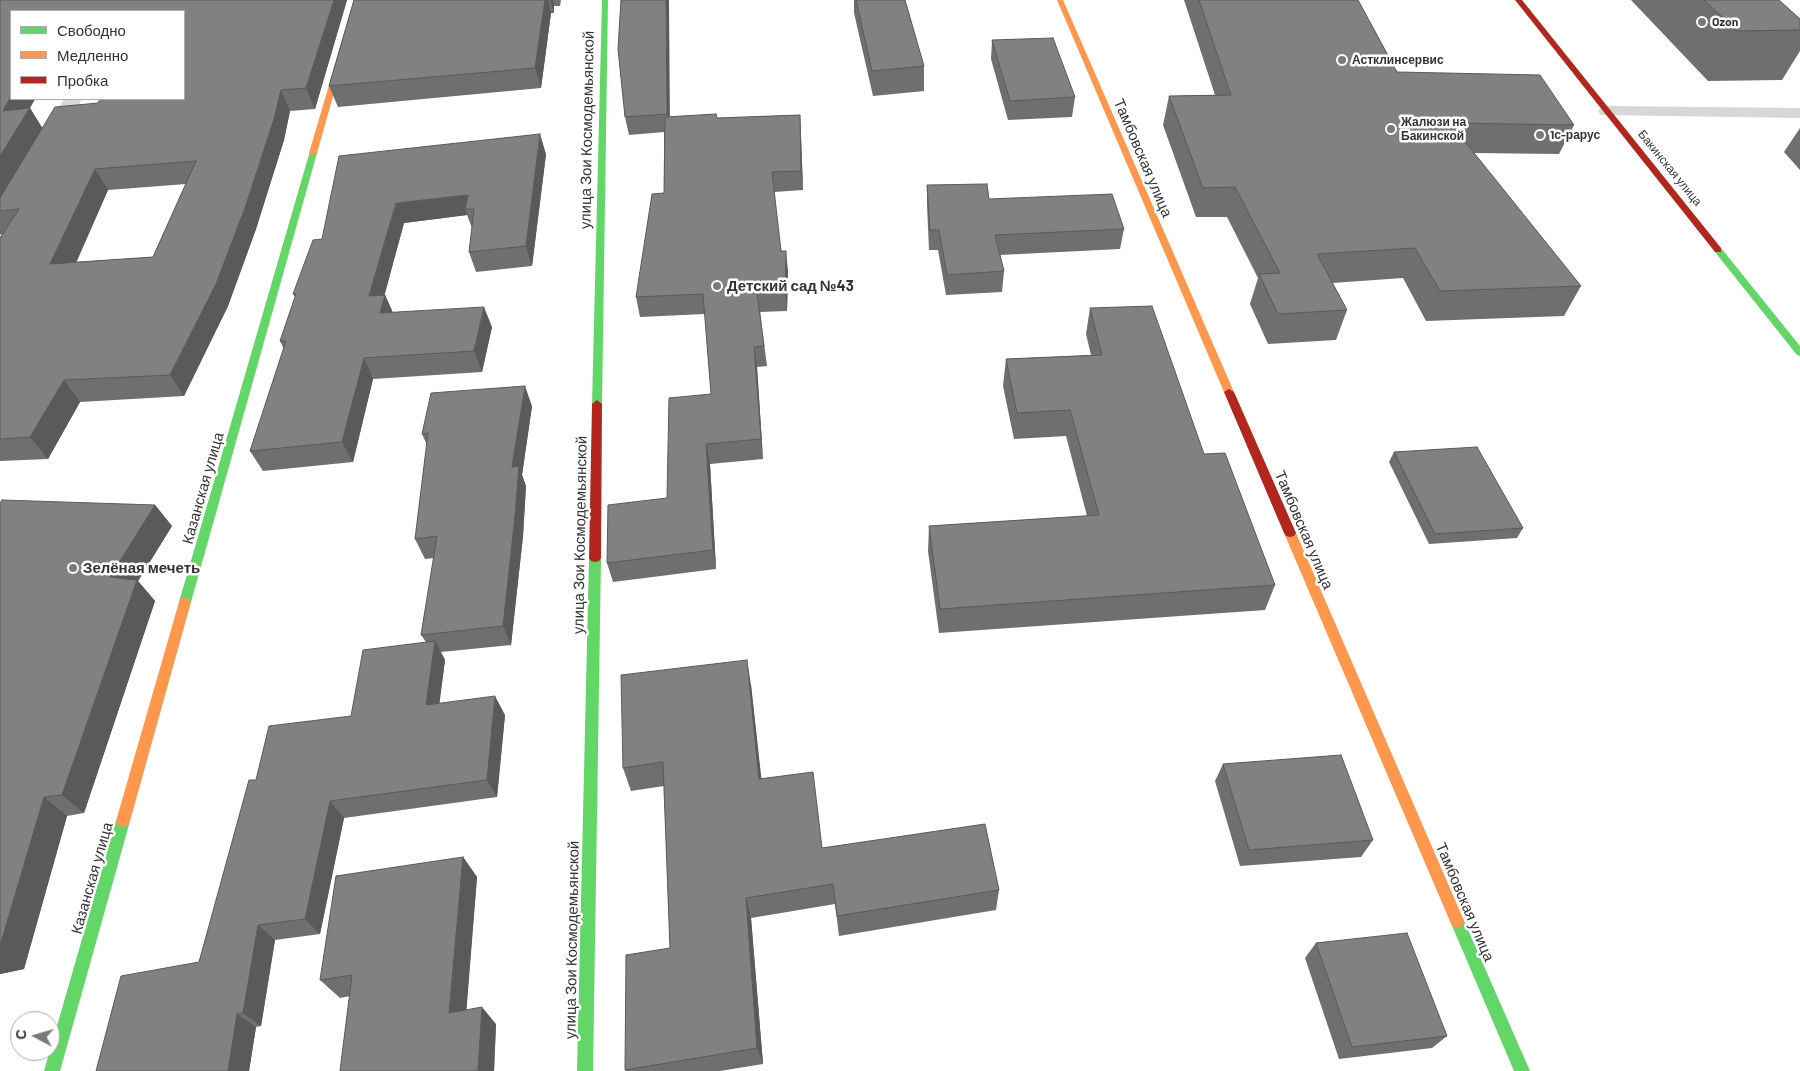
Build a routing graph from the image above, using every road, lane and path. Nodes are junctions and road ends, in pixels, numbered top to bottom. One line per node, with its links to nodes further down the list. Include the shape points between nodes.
1 (357, 0): 10 (street, Казанская улица)
2 (605, 0): 11 (street, улица Зои Космодемьянской)
3 (1060, 0): 12 (street, Тамбовская улица)
4 (1518, 0): 6 (street, Бакинская улица)
5 (72, 100): 8 (street)
6 (1607, 111): 7 (lane); 9 (street, Бакинская улица)
7 (1800, 114)
8 (39, 157)
9 (1800, 353)
10 (52, 1071)
11 (585, 1071)
12 (1522, 1071)

